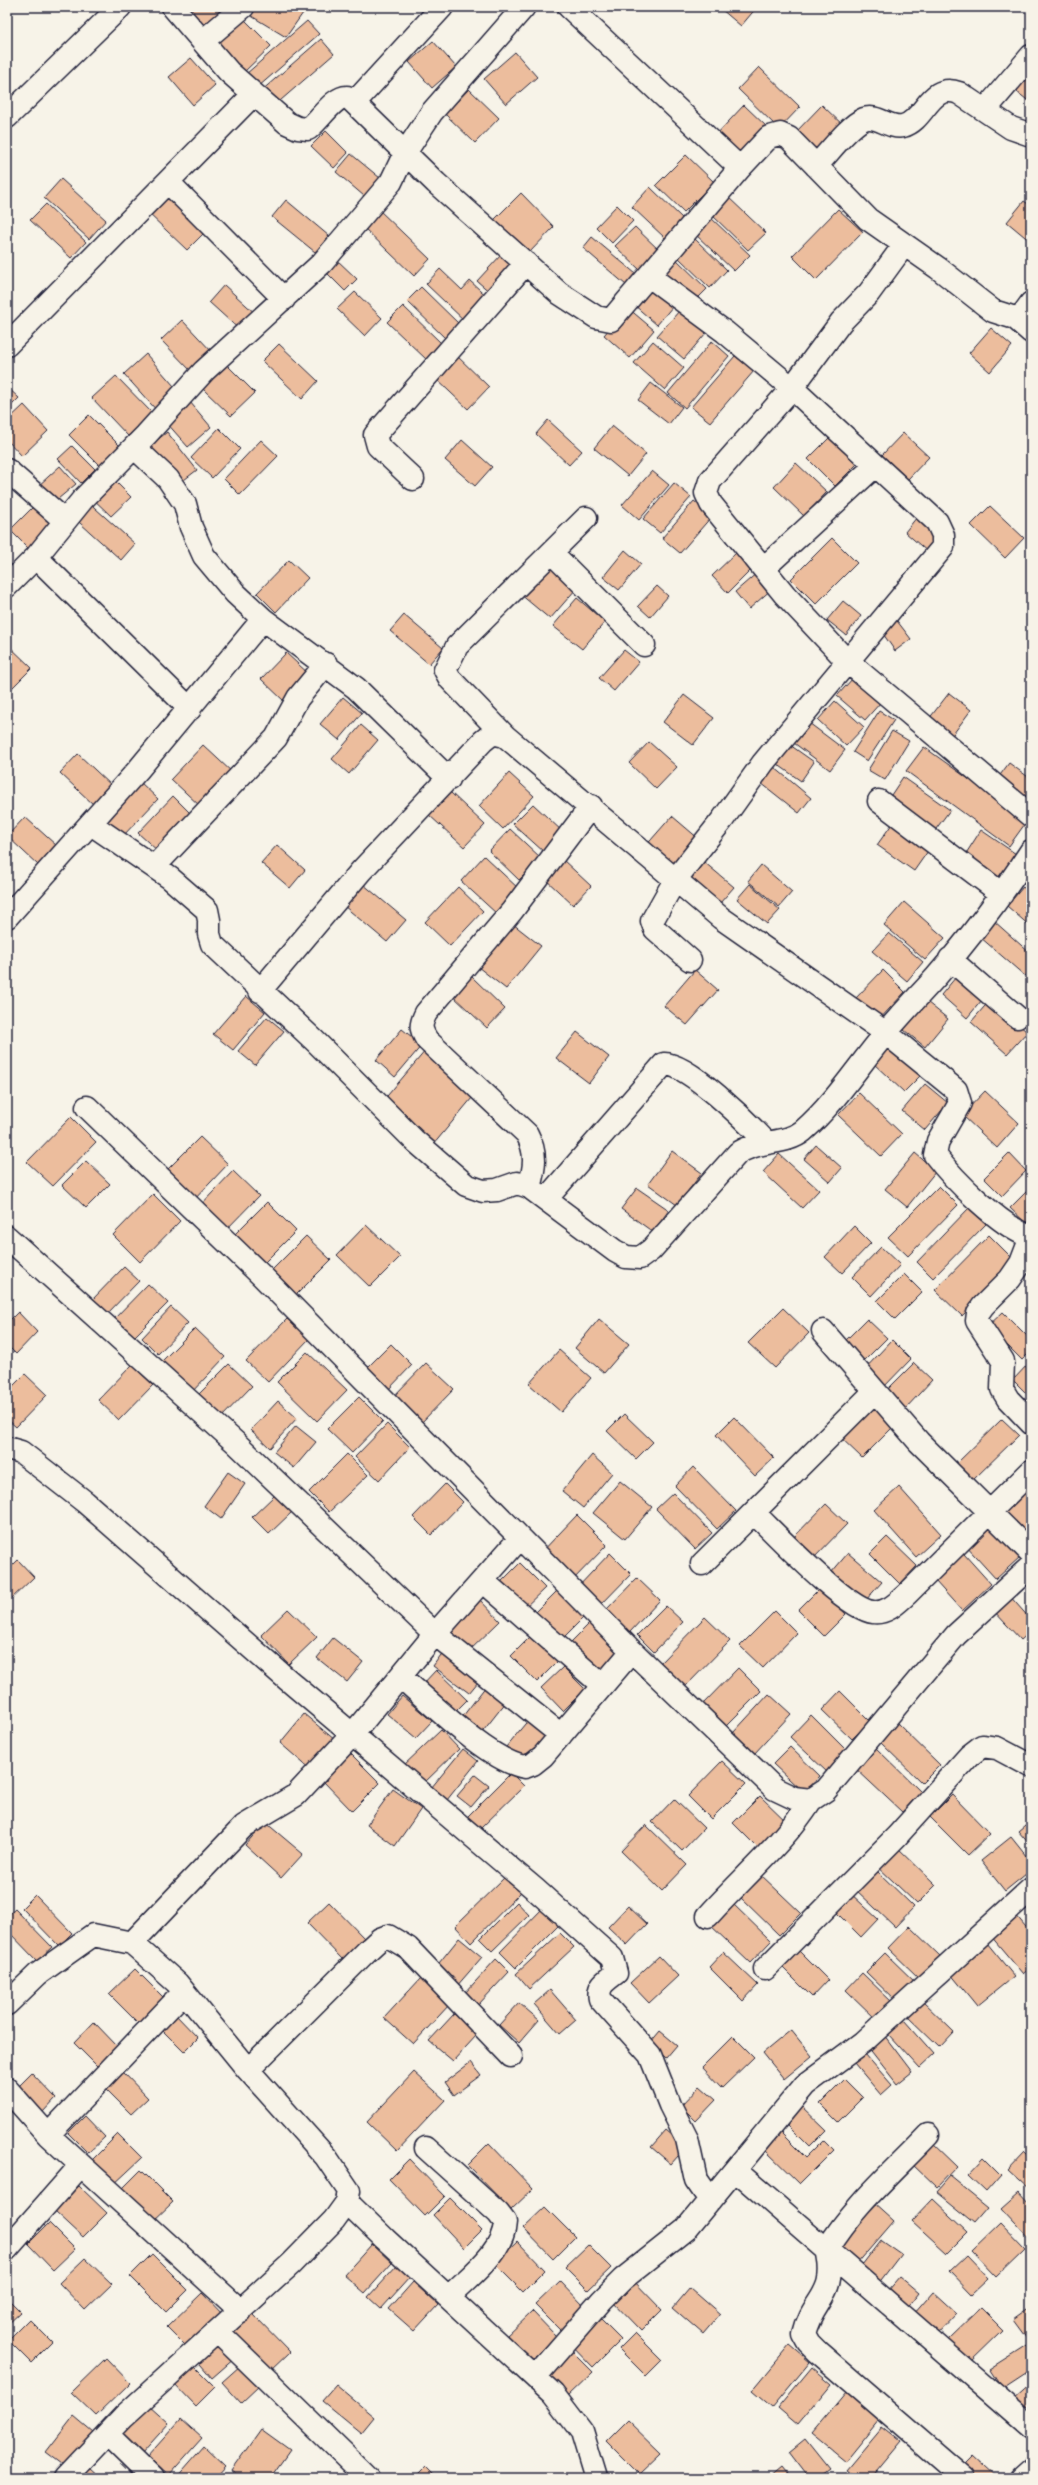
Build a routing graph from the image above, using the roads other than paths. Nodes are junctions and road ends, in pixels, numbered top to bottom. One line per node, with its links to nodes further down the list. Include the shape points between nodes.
1 (120, 7): 12 (street)
2 (173, 7): 7 (street)
3 (243, 7): 7 (street)
4 (442, 7): 10 (street)
5 (524, 7): 14 (street, via 432,112)
6 (569, 7): 16 (street)
7 (203, 41): 9 (street, via 229,72)
8 (1031, 56): 11 (street)
9 (254, 94): 10 (street, via 287,123 308,129 338,98 348,97); 17 (street)
10 (355, 102): 14 (street)
11 (985, 110): 13 (street, via 1011,128); 15 (street, via 959,93 943,91 913,120 903,126 872,118 854,125)
12 (7, 118)
13 (1031, 135)
14 (405, 152): 19 (street); 21 (street, via 391,182 372,206 322,263)
15 (816, 166): 16 (street, via 789,138 780,134 769,137); 18 (street, via 868,219)
16 (740, 168): 20 (street)
17 (168, 182): 21 (street); 24 (street)
18 (904, 245): 23 (street, via 993,311); 25 (street, via 868,293 841,322)
19 (526, 263): 20 (street, via 565,297 596,317 611,320); 29 (street, via 375,435 378,446)
20 (650, 276): 25 (street, via 725,332)
21 (284, 299): 26 (street, via 204,371)
22 (1031, 303): 23 (street, via 1023,314)
23 (1023, 325)
24 (7, 345)
25 (792, 388): 27 (street); 34 (street, via 710,481 706,493 711,504)
26 (134, 447): 31 (street); 36 (street, via 168,479 185,504 191,527 204,556 235,593)
27 (875, 466): 34 (street); 38 (street, via 937,522 943,535 943,547)
28 (7, 470): 31 (street)
29 (413, 479)
30 (586, 518): 32 (street)
31 (64, 520): 33 (street)
32 (552, 553): 37 (street); 41 (street, via 457,646 445,670 450,679)
33 (36, 557): 35 (street); 40 (street)
34 (764, 568): 38 (street)
35 (7, 586)
36 (263, 619): 39 (street); 40 (street)
37 (644, 645)
38 (847, 661): 45 (street); 49 (street, via 763,763)
39 (326, 664): 42 (street, via 380,711); 48 (street, via 298,698 276,738)
40 (190, 709): 46 (street)
41 (505, 736): 42 (street, via 493,733); 44 (street)
42 (449, 779): 54 (street, via 361,871)
43 (879, 801): 50 (street)
44 (591, 806): 49 (street); 59 (street, via 512,911 421,1022 420,1030 427,1040 527,1134 536,1164)
45 (1031, 816)
46 (91, 824): 48 (street); 51 (street)
47 (1031, 851): 50 (street)
48 (154, 867): 54 (street, via 207,910 212,944)
49 (675, 880): 53 (street, via 652,921 655,929); 56 (street, via 721,918)
50 (1002, 894): 52 (street)
51 (7, 917)
52 (950, 959): 55 (street); 56 (street)
53 (690, 960)
54 (260, 991): 59 (street, via 316,1042 414,1140 466,1185 483,1191 497,1190 517,1183)
55 (1017, 1017)
56 (886, 1033): 58 (street, via 842,1089 802,1131 789,1139); 61 (street, via 956,1090 960,1103 938,1141 935,1155 995,1215 1013,1229)
57 (87, 1107): 69 (street, via 267,1281)
58 (766, 1142): 59 (street, via 750,1146 738,1153 651,1250 640,1258 615,1251); 59 (street, via 744,1119 702,1084 672,1064 664,1064)
59 (538, 1192)
60 (7, 1237): 74 (street, via 236,1443)
61 (1031, 1237): 64 (street, via 1022,1263 983,1306 978,1313 977,1322 1003,1361 1002,1389)
62 (823, 1331): 63 (street)
63 (874, 1392): 67 (street, via 919,1442); 68 (street)
64 (1031, 1423)
65 (7, 1448): 78 (street, via 21,1452 85,1502)
66 (1031, 1471): 67 (street)
67 (989, 1512): 68 (street, via 898,1602 881,1612 860,1608 832,1586); 70 (street)
68 (754, 1514): 71 (street)
69 (520, 1538): 73 (street); 75 (street)
70 (1031, 1553)
71 (702, 1564)
72 (1031, 1566): 81 (street, via 956,1635 826,1790)
73 (483, 1581): 74 (street); 77 (street)
74 (435, 1634): 76 (street); 79 (street)
75 (632, 1651): 77 (street); 81 (street, via 775,1789 794,1798)
76 (401, 1677): 78 (street); 79 (street, via 473,1739 518,1766 533,1764)
77 (602, 1686): 79 (street)
78 (352, 1735): 84 (street, via 296,1795 244,1826); 96 (street, via 536,1890 612,1958 616,1973 602,1983 598,1990 600,1999 650,2055 687,2139 696,2180)
79 (561, 1735)
80 (1031, 1766): 85 (street, via 997,1748 982,1746 969,1756 901,1831)
81 (811, 1800): 83 (street, via 791,1830)
82 (1031, 1889): 95 (street, via 863,2042 805,2085)
83 (708, 1916)
84 (132, 1943): 86 (street); 87 (street, via 93,1935 38,1974)
85 (766, 1969)
86 (184, 1992): 89 (street); 91 (street)
87 (7, 2004)
88 (511, 2056): 89 (street, via 408,1948 388,1936 380,1939 367,1951)
89 (248, 2070): 97 (street, via 326,2157 348,2191)
90 (7, 2089): 91 (street)
91 (48, 2135): 94 (street)
92 (928, 2135): 99 (street, via 840,2229)
93 (426, 2148): 100 (street, via 498,2213 504,2222 502,2238 489,2256)
94 (82, 2165): 98 (street); 101 (street)
95 (735, 2170): 96 (street); 99 (street)
96 (710, 2200): 103 (street, via 686,2229 623,2279 602,2300)
97 (347, 2202): 100 (street); 101 (street, via 334,2220)
98 (7, 2249)
99 (827, 2249): 104 (street); 111 (street, via 830,2278 828,2287 806,2327 804,2334 809,2343)
100 (449, 2297): 103 (street)
101 (241, 2311): 102 (street)
102 (218, 2332): 105 (street); 109 (street)
103 (535, 2377): 110 (street, via 571,2415 582,2432)
104 (1031, 2427)
105 (107, 2434): 107 (street); 108 (street)
106 (1031, 2469): 112 (street)
107 (65, 2478)
108 (152, 2478)
109 (368, 2478)
110 (596, 2478)
111 (964, 2478)
112 (1021, 2478)

